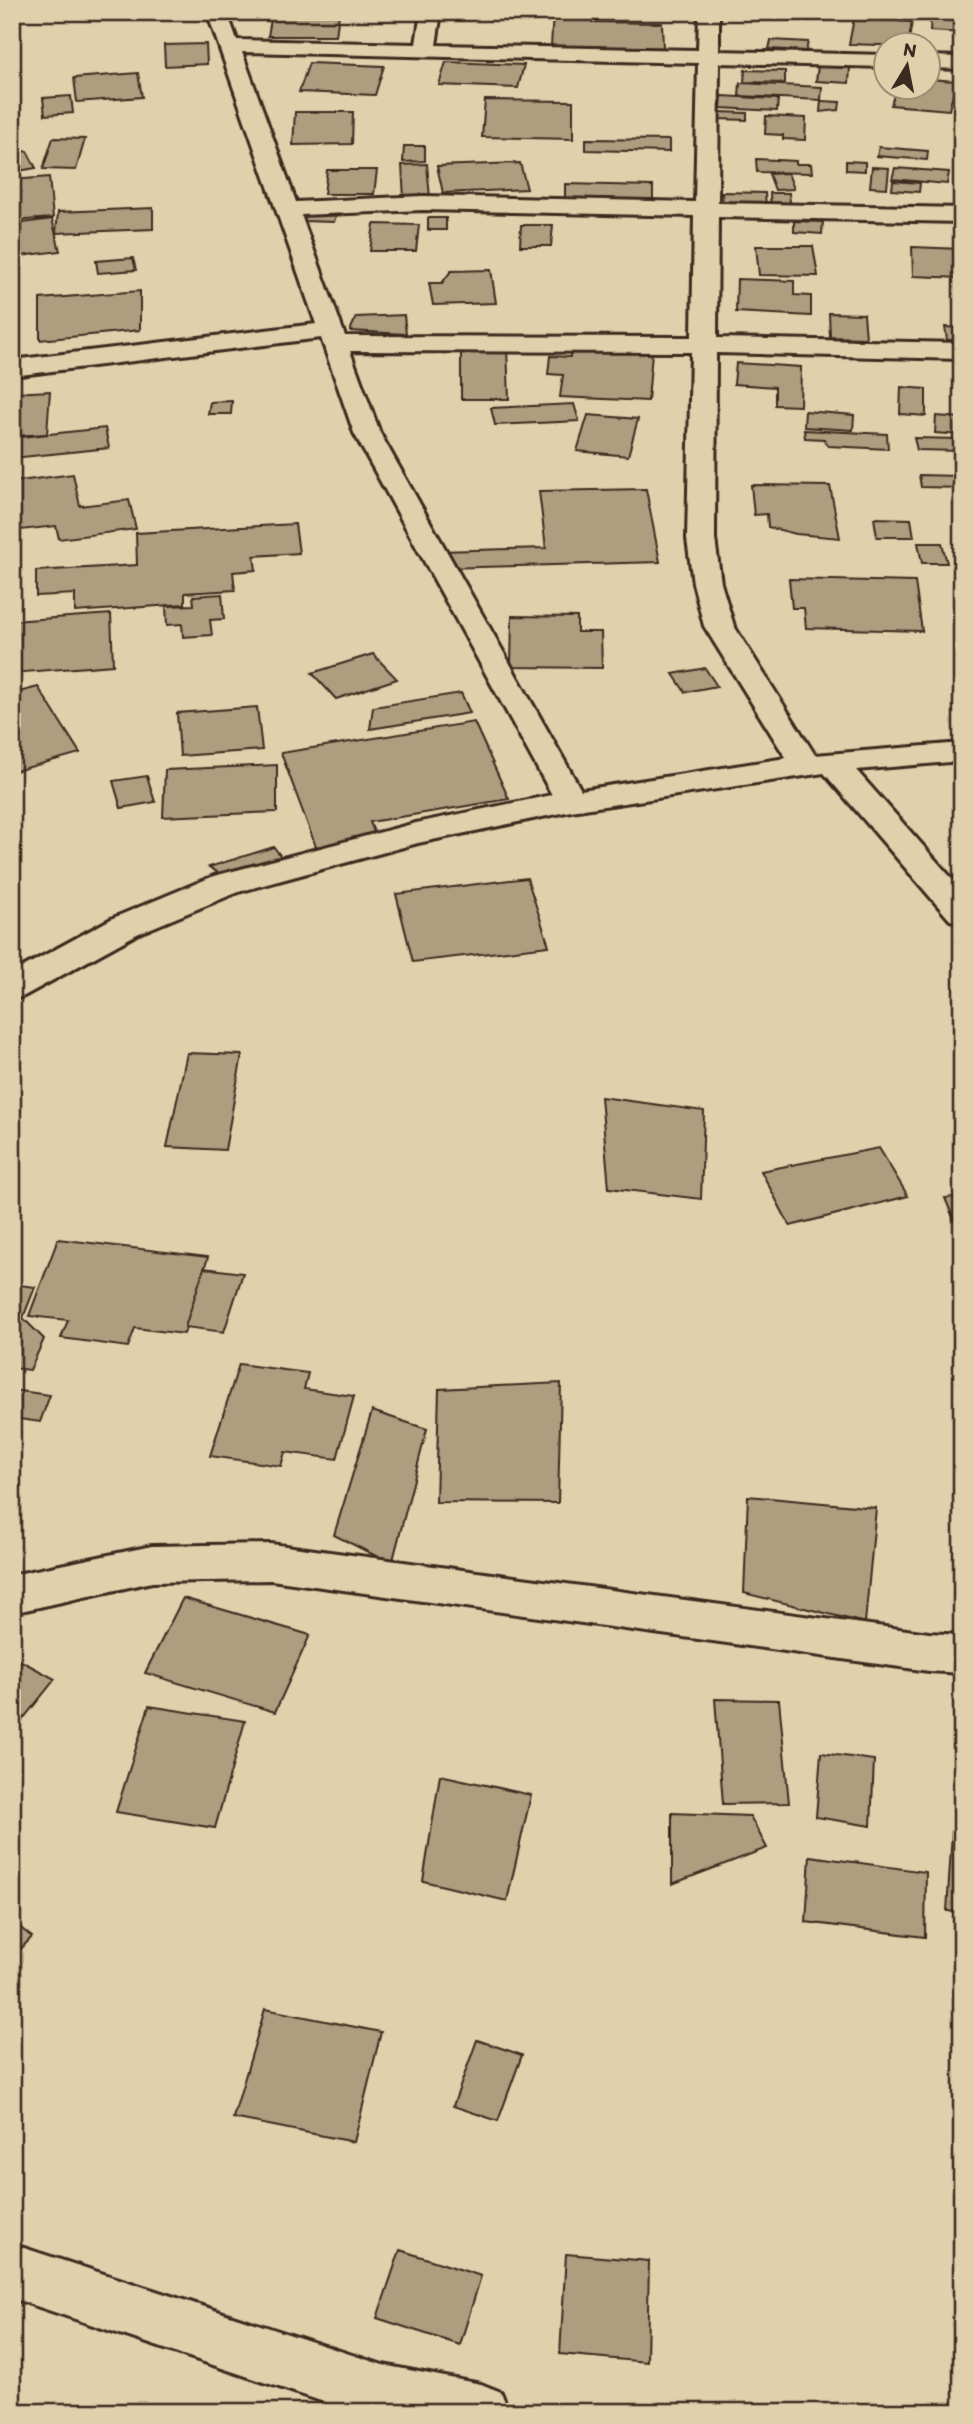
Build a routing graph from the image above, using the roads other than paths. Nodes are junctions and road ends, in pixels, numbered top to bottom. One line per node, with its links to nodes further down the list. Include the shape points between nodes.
1 (217, 12): 4 (street)
2 (431, 12): 5 (street)
3 (709, 12): 6 (street)
4 (229, 46): 5 (street); 10 (street)
5 (425, 50): 6 (street)
6 (710, 55): 7 (street); 11 (street)
7 (872, 60)
8 (942, 62): 9 (street)
9 (962, 63)
10 (286, 209): 11 (street, via 423,203); 13 (street)
11 (706, 209): 12 (street); 14 (street)
12 (962, 215)
13 (332, 336): 14 (street); 16 (street); 19 (street, via 367,433)
14 (704, 345): 15 (street); 18 (street, via 701,515 707,583 719,625)
15 (962, 351)
16 (12, 368)
17 (962, 752): 18 (street)
18 (819, 763): 19 (street); 20 (street)
19 (571, 801): 21 (street, via 416,833 226,884 125,926)
20 (962, 912)
21 (12, 988)
22 (12, 1594): 23 (street, via 152,1564 271,1562)
23 (962, 1654)
24 (12, 2271): 25 (street, via 383,2393)
25 (481, 2412)

